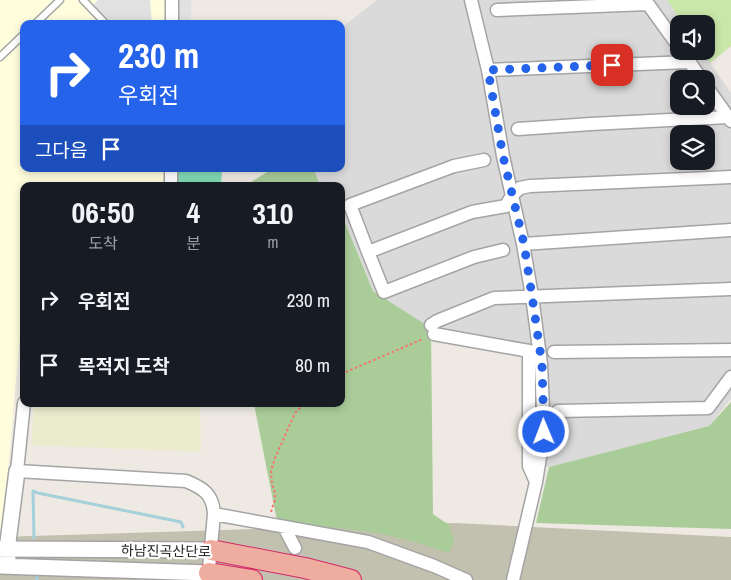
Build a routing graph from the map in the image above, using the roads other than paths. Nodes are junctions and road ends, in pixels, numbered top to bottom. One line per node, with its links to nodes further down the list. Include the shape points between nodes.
1 (60, 0): 6 (lane)
2 (83, 0): 7 (lane)
3 (172, 0): 8 (street)
4 (471, 0): 13 (street)
5 (497, 10): 9 (street, via 648,4)
6 (39, 20)
7 (102, 20)
8 (172, 20)
9 (670, 35)
10 (20, 38): 11 (lane)
11 (0, 57)
12 (670, 58): 13 (street)
13 (488, 70): 19 (street)
14 (715, 99): 15 (street)
15 (729, 119): 16 (street)
16 (518, 129)
17 (484, 160): 23 (street, via 454,166 350,205)
18 (731, 177): 19 (street, via 530,186 520,188)
19 (512, 195): 21 (street); 23 (street, via 506,206 472,212)
20 (731, 230): 21 (street)
21 (524, 244): 25 (street)
22 (503, 250): 23 (street, via 474,257 384,292)
23 (368, 252)
24 (731, 289): 25 (street)
25 (532, 296): 32 (street, via 542,364 544,424); 32 (street, via 494,298 436,321 433,329 529,351 529,466)
26 (731, 350): 27 (street)
27 (554, 352)
28 (731, 377): 30 (street, via 708,408)
29 (24, 407): 31 (street)
30 (558, 410)
31 (17, 471): 33 (street, via 186,481 199,486 208,495); 36 (street)
32 (536, 482): 45 (street)
33 (214, 514): 34 (street); 37 (street)
34 (284, 526): 35 (street); 44 (street, via 368,542)
35 (295, 548)
36 (4, 549): 37 (street, 하남진곡산단로); 38 (street)
37 (211, 550): 40 (street); 43 (highway, 하남진곡산단로)
38 (4, 566): 39 (street, 하남진곡산단로)
39 (151, 571): 40 (street, 하남진곡산단로); 41 (street)
40 (208, 576): 42 (highway, 하남진곡산단로)
41 (173, 580)
42 (252, 580)
43 (351, 580)
44 (466, 580)
45 (513, 580)

